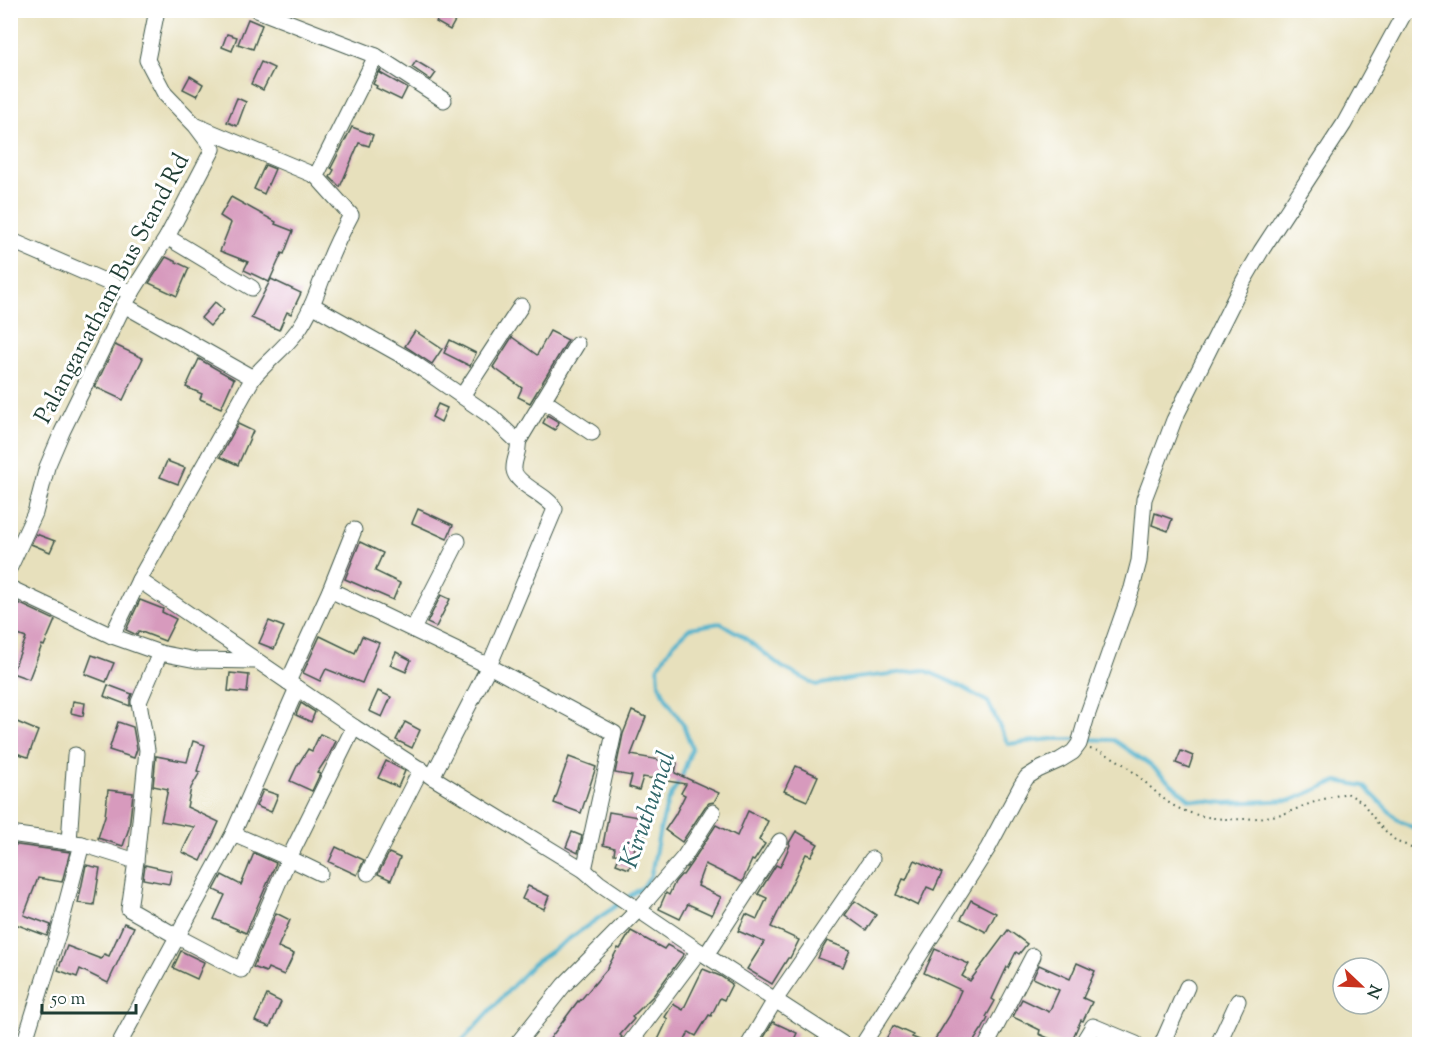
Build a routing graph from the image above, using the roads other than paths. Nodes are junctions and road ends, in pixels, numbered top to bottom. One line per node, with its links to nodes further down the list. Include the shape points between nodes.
1 (157, 10): 6 (street, Palanganatham Bus Stand Rd, via 147,60 165,94)
2 (257, 10): 4 (street)
3 (1406, 10): 59 (street, via 1344,124 1244,280 1174,420 1144,499 1139,561 1132,588 1077,747 1027,777 988,849)
4 (376, 56): 5 (street); 7 (street)
5 (444, 100)
6 (195, 126): 7 (street); 8 (street, Palanganatham Bus Stand Rd, via 213,149)
7 (316, 176): 12 (street, via 351,214)
8 (167, 237): 10 (street); 11 (street, Palanganatham Bus Stand Rd)
9 (10, 240): 11 (street)
10 (252, 288)
11 (128, 299): 15 (street); 22 (street, Palanganatham Bus Stand Rd, via 62,432 47,467 35,513)
12 (312, 305): 15 (street, via 290,340); 16 (street, via 408,359)
13 (521, 306): 16 (street)
14 (577, 344): 17 (street)
15 (254, 378): 23 (street)
16 (462, 396): 19 (street)
17 (543, 400): 18 (street); 19 (street)
18 (592, 433)
19 (518, 441): 30 (street, via 514,469 517,476 555,509)
20 (354, 530): 25 (street)
21 (458, 541): 26 (street)
22 (10, 567)
23 (139, 580): 27 (street); 29 (street)
24 (10, 588): 27 (street)
25 (330, 590): 26 (street); 31 (street)
26 (412, 629): 30 (street)
27 (112, 636): 28 (street)
28 (160, 653): 29 (street, via 196,660); 42 (street, via 139,702 147,750)
29 (256, 661): 31 (street)
30 (489, 666): 34 (street); 43 (street, via 614,733)
31 (292, 685): 32 (street); 37 (street)
32 (354, 727): 34 (street); 40 (street)
33 (75, 755): 39 (street)
34 (427, 773): 43 (street); 45 (street)
35 (713, 813): 46 (street, via 684,857)
36 (10, 834): 39 (street)
37 (233, 834): 40 (street); 47 (street)
38 (780, 841): 48 (street)
39 (76, 843): 42 (street); 53 (street, via 59,931)
40 (289, 858): 44 (street); 47 (street, via 241,970)
41 (872, 859): 51 (street)
42 (136, 861): 47 (street, via 129,909)
43 (584, 870): 46 (street)
44 (320, 873)
45 (368, 873)
46 (634, 906): 48 (street); 55 (street)
47 (178, 937): 54 (street)
48 (703, 953): 51 (street); 56 (street)
49 (1033, 956): 60 (street)
50 (1187, 987): 63 (street)
51 (775, 1000): 57 (street); 58 (street)
52 (1238, 1001): 64 (street)
53 (26, 1040)
54 (119, 1044)
55 (517, 1044)
56 (629, 1044)
57 (749, 1044)
58 (843, 1044)
59 (863, 1044)
60 (987, 1044)
61 (1082, 1044): 62 (street, via 1093,1026)
62 (1136, 1044)
63 (1162, 1044)
64 (1218, 1044)

